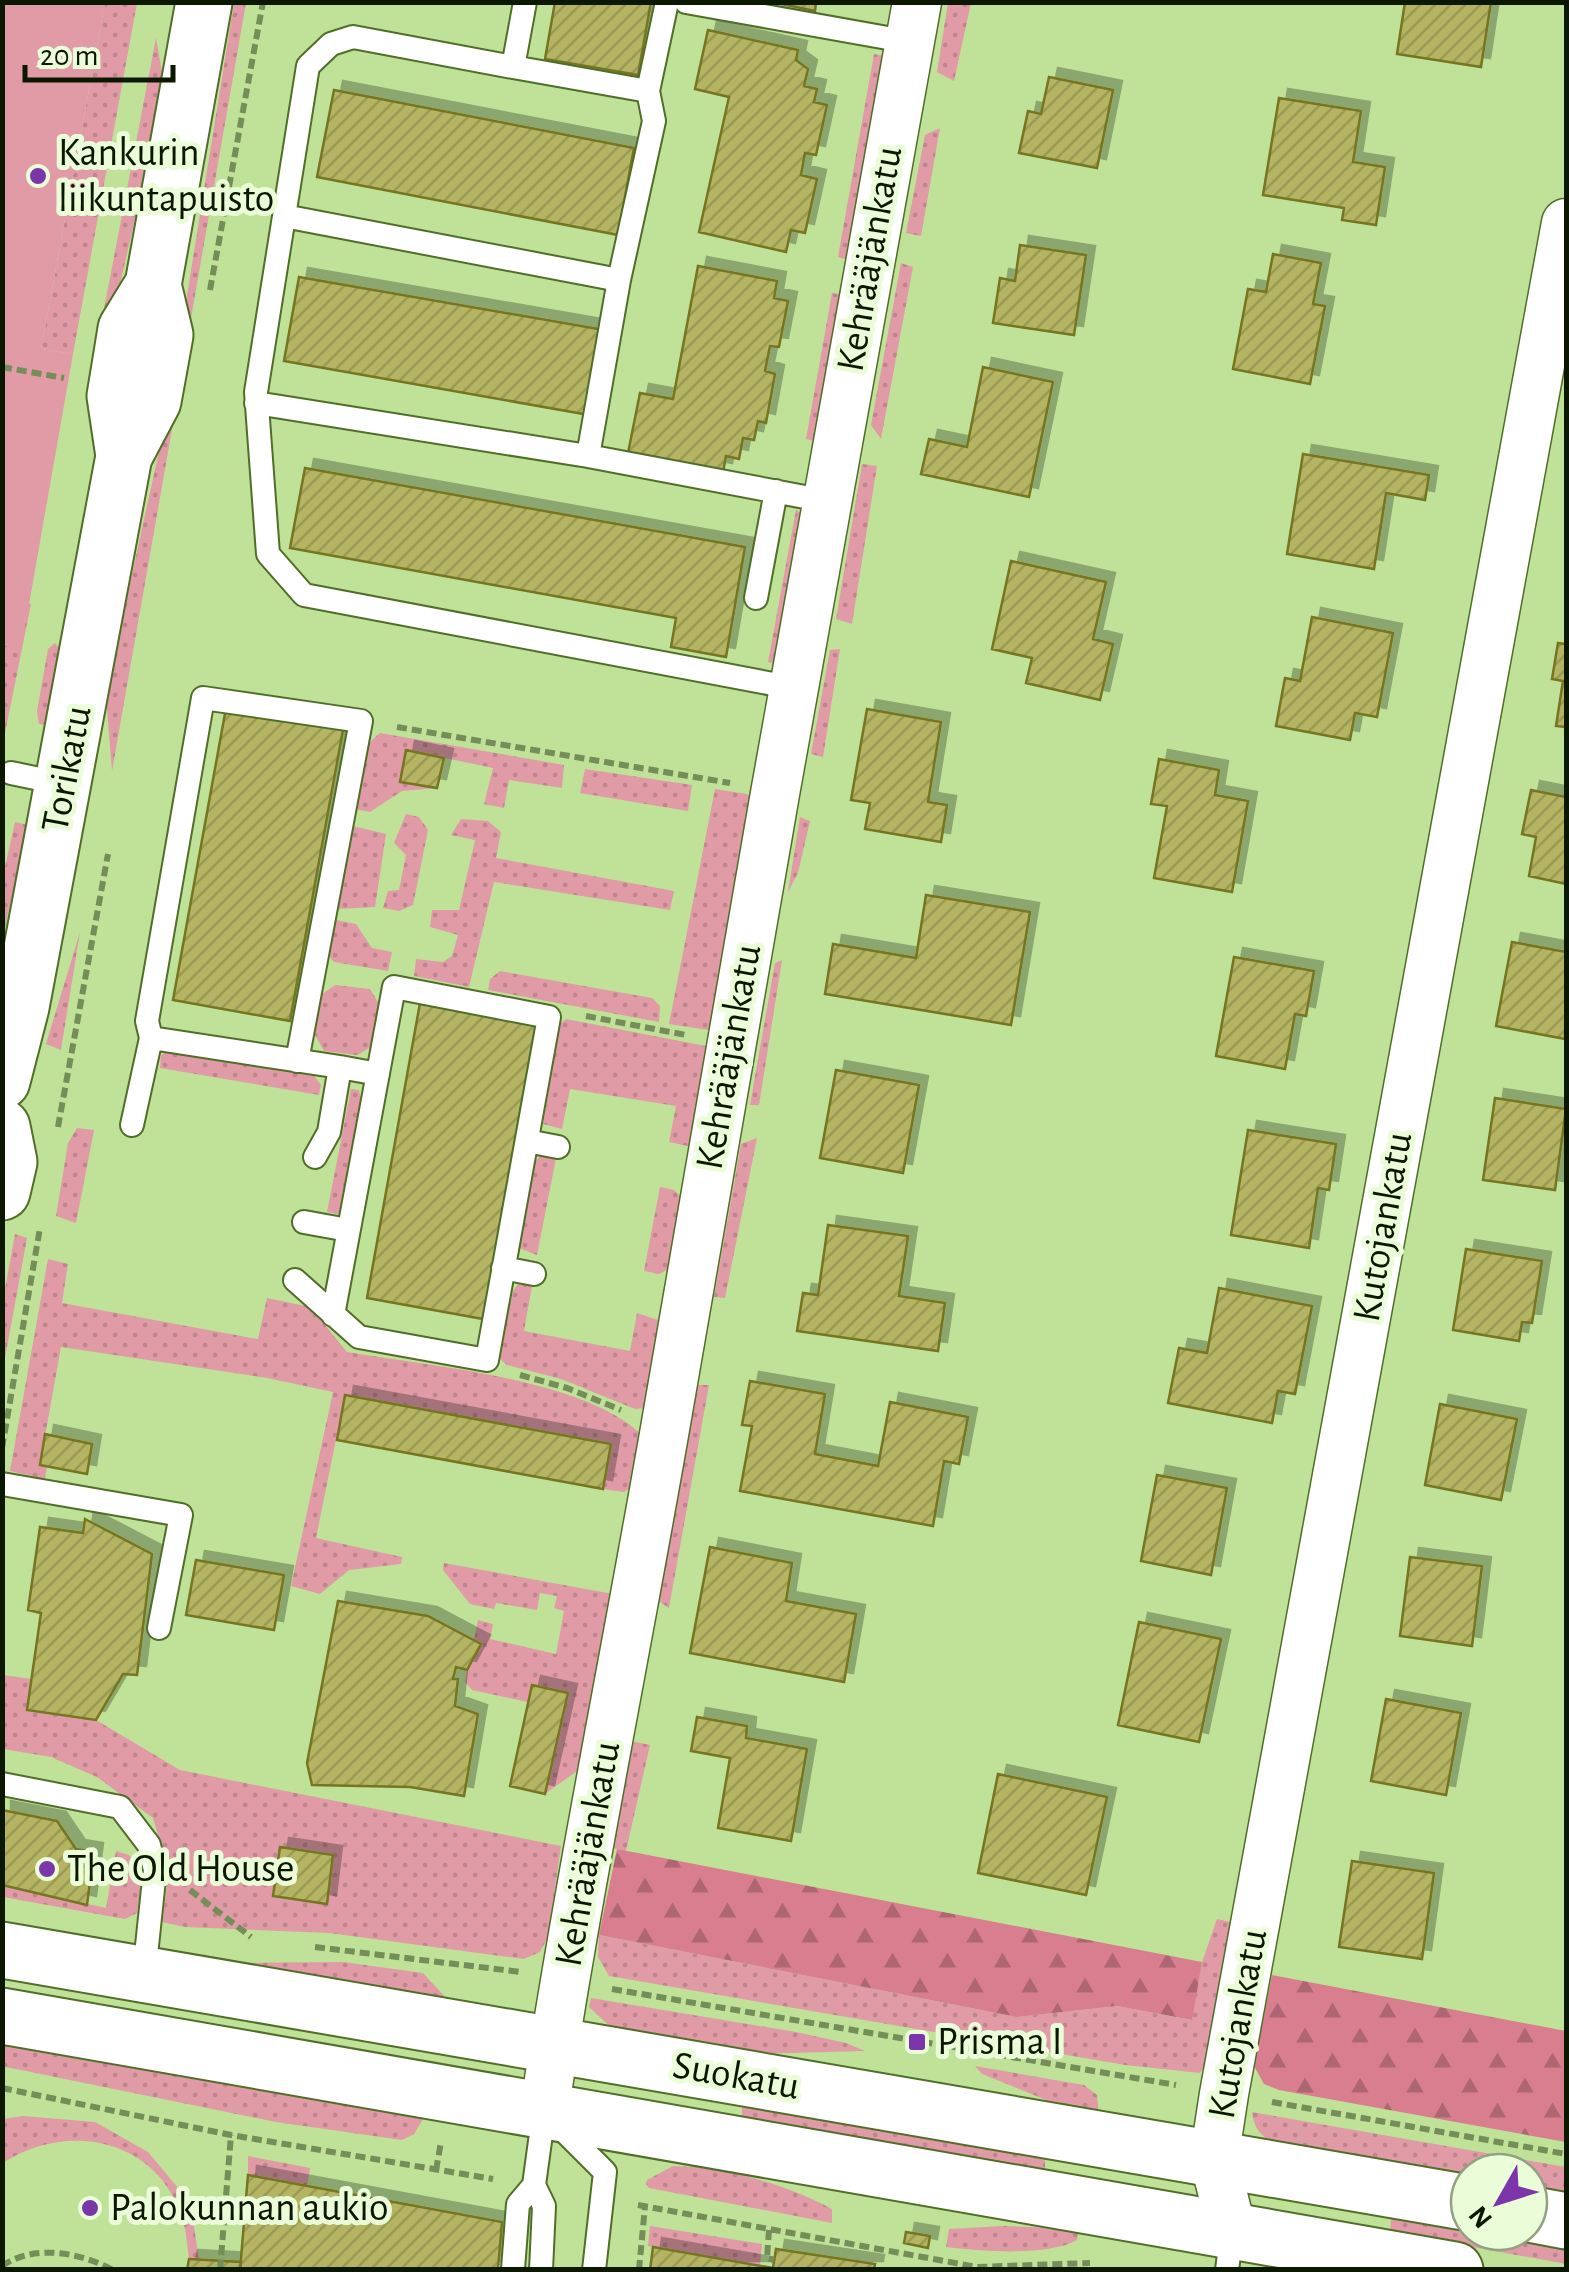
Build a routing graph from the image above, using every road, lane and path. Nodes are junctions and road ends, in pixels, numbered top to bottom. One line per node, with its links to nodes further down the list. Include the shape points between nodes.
1 (204, 2): 21 (street, Torikatu, via 153,284 165,335 153,401 124,456)
2 (525, 2): 6 (lane)
3 (667, 2): 7 (lane)
4 (686, 2): 5 (lane)
5 (913, 22): 16 (street, Kehrääjänkatu)
6 (514, 67): 7 (lane); 8 (lane, via 353,37 331,44 308,66)
7 (648, 91): 10 (lane, via 654,120)
8 (284, 216): 10 (lane); 13 (lane)
9 (1566, 222): 55 (street, Kutojankatu)
10 (619, 280): 14 (lane)
11 (2, 367): 12 (path)
12 (80, 382)
13 (256, 403): 14 (lane); 18 (lane, via 268,554 304,595)
14 (588, 456): 15 (lane)
15 (776, 492): 16 (lane); 17 (lane)
16 (826, 500): 18 (street, Kehrääjänkatu)
17 (756, 598)
18 (794, 688): 22 (street, Kehrääjänkatu)
19 (361, 721): 22 (path); 24 (lane, via 203,698 147,1021); 26 (lane)
20 (11, 772): 21 (lane)
21 (64, 784): 29 (street, Torikatu)
22 (776, 791): 25 (street, Kehrääjänkatu)
23 (549, 1016): 25 (path, via 566,1012); 28 (lane, via 394,986); 32 (lane)
24 (151, 1038): 26 (lane); 30 (lane)
25 (732, 1044): 43 (street, Kehrääjänkatu)
26 (297, 1060): 27 (lane)
27 (340, 1067): 28 (lane); 34 (lane, via 329,1132)
28 (378, 1074): 37 (lane)
29 (2, 1081)
30 (132, 1125)
31 (2, 1127): 35 (street, via 9,1162)
32 (527, 1141): 33 (lane); 38 (lane)
33 (558, 1147)
34 (315, 1157)
35 (2, 1192)
36 (304, 1222): 37 (lane)
37 (348, 1230): 41 (lane)
38 (504, 1268): 39 (lane); 42 (lane)
39 (534, 1274)
40 (295, 1280): 41 (lane)
41 (333, 1315): 42 (lane, via 359,1336)
42 (487, 1360): 43 (path)
43 (665, 1425): 52 (street, Kehrääjänkatu)
44 (2, 1484): 45 (lane, via 181,1515)
45 (160, 1628)
46 (2, 1784): 47 (lane, via 120,1808)
47 (149, 1845): 48 (path, via 204,1903 265,1946); 51 (lane, via 155,1870)
48 (246, 1946)
49 (300, 1946): 52 (path)
50 (2, 1950): 51 (street, Suokatu)
51 (144, 1974): 54 (street, Suokatu)
52 (565, 1980): 54 (street, Kehrääjänkatu); 55 (path)
53 (2, 2016): 56 (street, Suokatu)
54 (554, 2044): 56 (street, Kehrääjänkatu); 59 (street, Suokatu)
55 (1224, 2094): 58 (path); 59 (street, Kutojankatu)
56 (544, 2112): 60 (lane); 64 (street, Suokatu); 71 (lane, via 606,2172)
57 (231, 2135): 69 (path)
58 (1566, 2154)
59 (1214, 2159): 61 (street, Suokatu); 64 (street, Kutojankatu)
60 (534, 2185): 67 (lane, via 518,2204); 70 (lane, via 544,2206)
61 (1449, 2200)
62 (645, 2206): 72 (path)
63 (769, 2230): 65 (path, via 766,2258)
64 (1230, 2250): 73 (street, Suokatu)
65 (774, 2260)
66 (2, 2266): 68 (path, via 20,2254 52,2252)
67 (513, 2269)
68 (113, 2270)
69 (220, 2270)
70 (541, 2270)
71 (594, 2270)
72 (639, 2270)
73 (1455, 2270)

